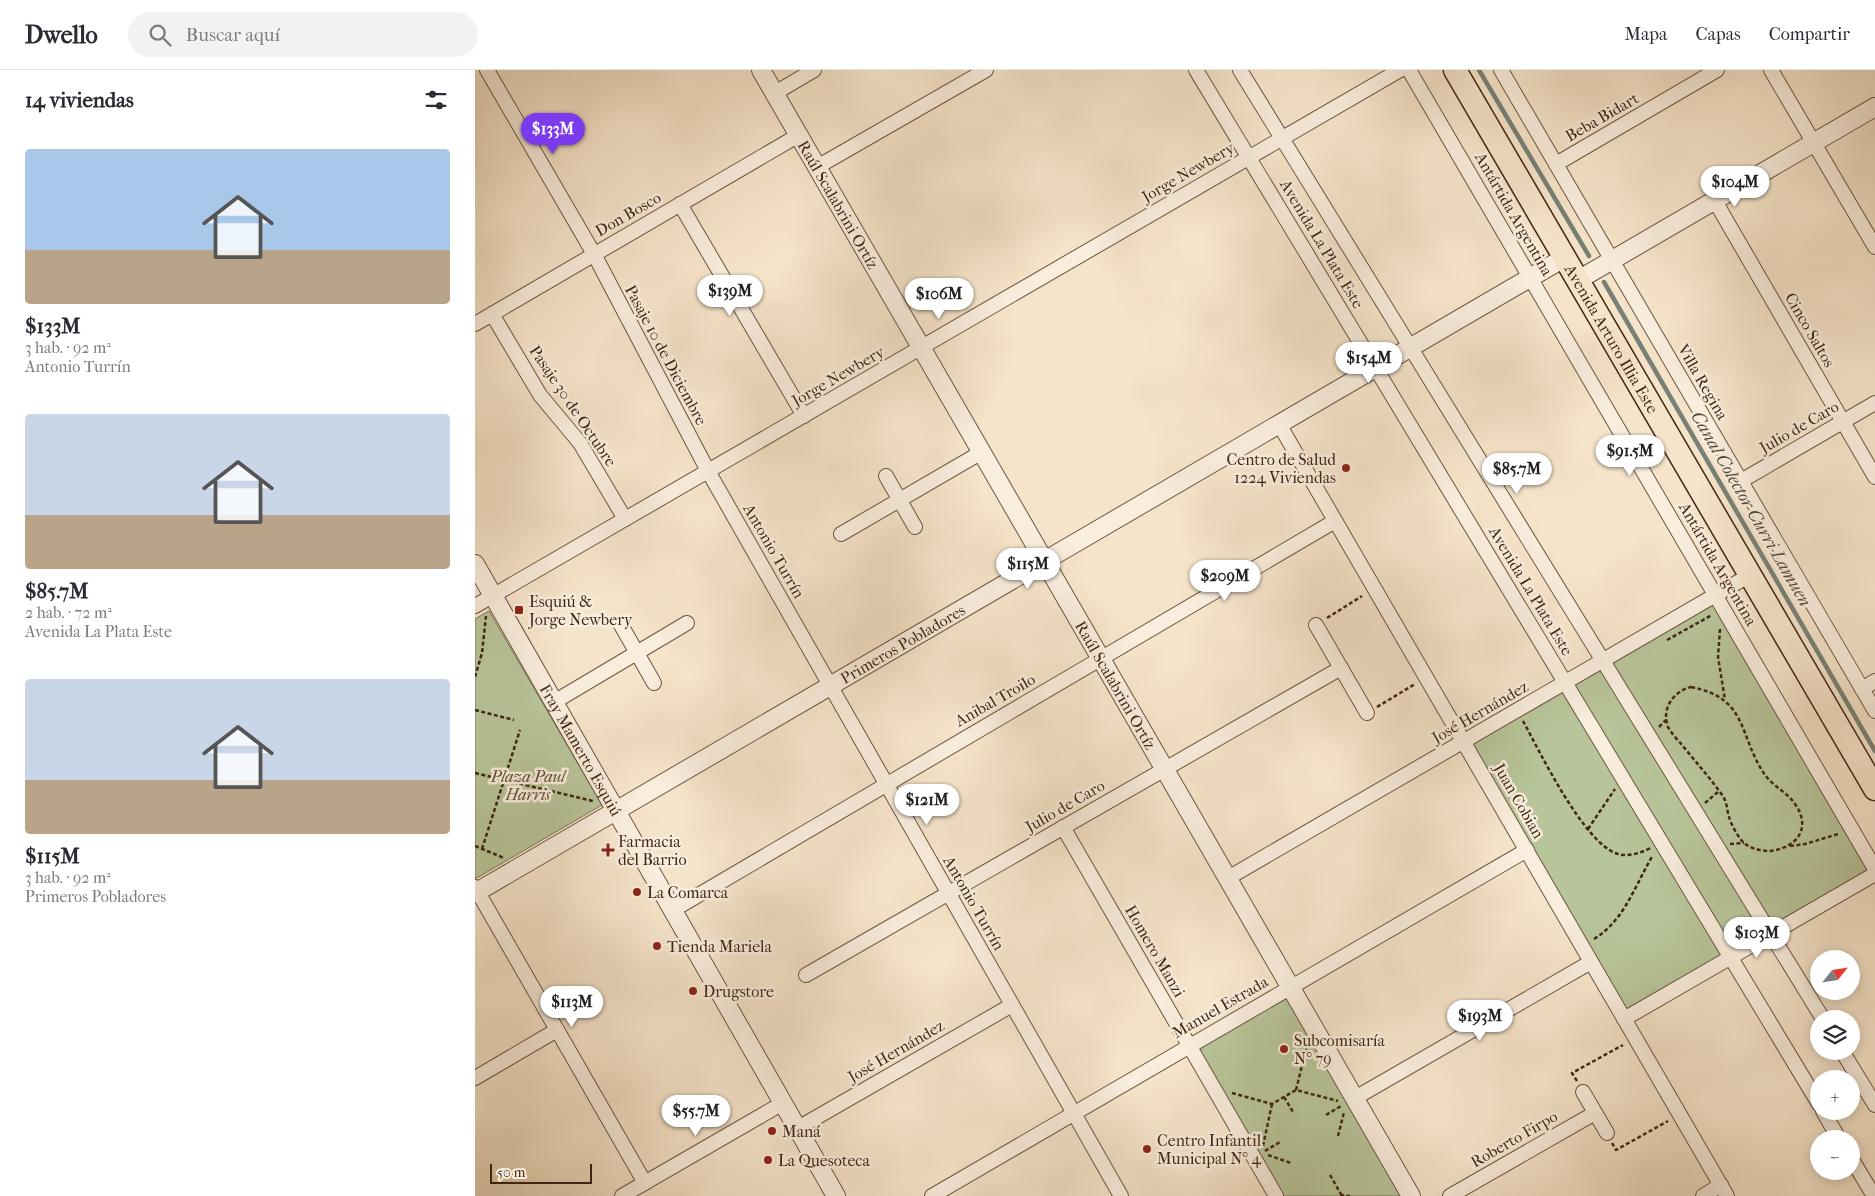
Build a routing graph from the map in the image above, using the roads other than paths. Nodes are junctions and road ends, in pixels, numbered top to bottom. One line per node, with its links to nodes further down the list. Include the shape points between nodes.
1 (487, 70): 24 (street)
2 (761, 70): 13 (street, Raúl Scalabrini Ortíz)
3 (815, 70): 13 (street)
4 (986, 70): 20 (street)
5 (1196, 70): 18 (street, Avenida La Plata Este)
6 (1240, 70): 16 (street, Avenida La Plata Este)
7 (1400, 70): 16 (street, Jorge Newbery)
8 (1409, 70): 27 (street, Antártida Argentina)
9 (1455, 70): 25 (main road, Avenida Arturo Illia Este)
10 (1501, 70): 19 (street, Villa Regina)
11 (1717, 70): 19 (street, Beba Bidart)
12 (1771, 70): 17 (street)
13 (775, 93): 15 (street, Raúl Scalabrini Ortíz)
14 (1875, 107): 17 (street)
15 (799, 135): 20 (street, Raúl Scalabrini Ortíz); 22 (street, Don Bosco)
16 (1282, 139): 18 (street, Jorge Newbery); 32 (street, Avenida La Plata Este)
17 (1813, 143): 21 (street); 23 (street)
18 (1249, 158): 31 (street, Jorge Newbery); 33 (street, Avenida La Plata Este)
19 (1556, 164): 26 (street, Villa Regina)
20 (817, 167): 31 (street, Raúl Scalabrini Ortíz)
21 (1715, 201): 26 (street); 36 (street, Cinco Saltos)
22 (680, 204): 24 (street, Don Bosco); 35 (street)
23 (1875, 247)
24 (594, 254): 29 (street, Don Bosco); 39 (street, Pasaje 10 de Diciembre)
25 (1565, 258): 27 (street, Primeros Pobladores); 28 (main road, Avenida Arturo Illia Este)
26 (1612, 260): 28 (street); 42 (street, Villa Regina)
27 (1531, 278): 32 (street, Primeros Pobladores); 51 (street, Antártida Argentina)
28 (1578, 280): 50 (main road, Avenida Arturo Illia Este)
29 (492, 314): 30 (street, Don Bosco); 44 (street, Pasaje 30 de Octubre, via 540,395 581,442)
30 (475, 324)
31 (921, 348): 35 (street, Jorge Newbery); 38 (street, Raúl Scalabrini Ortíz)
32 (1410, 348): 33 (street, Primeros Pobladores); 59 (street, Avenida La Plata Este)
33 (1376, 368): 37 (street, Primeros Pobladores); 62 (street, Avenida La Plata Este)
34 (1875, 403): 36 (street, Julio de Caro)
35 (804, 416): 39 (street, Jorge Newbery)
36 (1843, 422): 41 (street, Cinco Saltos); 42 (street, Julio de Caro)
37 (1279, 424): 45 (street, Juan Cobian); 48 (street, Primeros Pobladores)
38 (982, 452): 43 (street); 48 (street, Raúl Scalabrini Ortíz)
39 (708, 471): 44 (street, Jorge Newbery); 64 (street, Antonio Turrín)
40 (886, 476): 43 (street)
41 (1875, 477)
42 (1741, 481): 65 (street, Villa Regina)
43 (900, 500): 46 (street); 47 (street)
44 (625, 519): 52 (street, Jorge Newbery)
45 (1335, 521): 58 (street, Anibal Troilo); 69 (street, Juan Cobian)
46 (915, 527)
47 (841, 534)
48 (1045, 561): 58 (street, Raúl Scalabrini Ortíz); 64 (street, Primeros Pobladores)
49 (475, 564): 52 (street, Fray Mamerto Esquiú)
50 (1750, 575): 51 (street, José Hernández); 72 (main road, Avenida Arturo Illia Este)
51 (1715, 595): 59 (street, José Hernández); 76 (street, Antártida Argentina)
52 (493, 596): 53 (street, Jorge Newbery); 66 (street, Fray Mamerto Esquiú)
53 (475, 606)
54 (687, 623): 57 (street)
55 (621, 625): 57 (street)
56 (1316, 625): 60 (street)
57 (637, 653): 63 (street); 66 (street)
58 (1101, 658): 70 (street, Raúl Scalabrini Ortíz); 71 (street, Anibal Troilo)
59 (1602, 661): 62 (street, José Hernández); 82 (street, Avenida La Plata Este)
60 (1341, 668): 68 (street); 70 (street, Julio de Caro)
61 (1875, 681): 65 (street)
62 (1566, 682): 69 (street, José Hernández); 83 (street, Avenida La Plata Este)
63 (654, 683)
64 (830, 686): 71 (street, Antonio Turrín); 73 (street, Primeros Pobladores)
65 (1862, 689): 67 (street, Villa Regina)
66 (554, 702): 73 (street, Fray Mamerto Esquiú)
67 (1875, 711)
68 (1367, 713)
69 (1463, 742): 75 (street, Juan Cobian); 78 (street, José Hernández)
70 (1165, 769): 74 (street, Julio de Caro); 78 (street, Raúl Scalabrini Ortíz)
71 (886, 784): 80 (street, Antonio Turrín); 81 (street, Anibal Troilo)
72 (1875, 789)
73 (616, 811): 79 (street, Primeros Pobladores); 81 (street, Fray Mamerto Esquiú)
74 (1063, 827): 80 (street, Julio de Caro); 91 (street, Homero Manzi)
75 (1527, 850): 84 (street, Juan Cobian); 86 (street, Manuel Estrada)
76 (1875, 869)
77 (1875, 874): 82 (street)
78 (1228, 878): 86 (street, Raúl Scalabrini Ortíz)
79 (476, 890): 90 (street)
80 (948, 893): 85 (street, Julio de Caro); 87 (street, Antonio Turrín)
81 (673, 910): 96 (street, Fray Mamerto Esquiú)
82 (1771, 934): 83 (street); 88 (street, Avenida La Plata Este)
83 (1730, 958): 89 (street); 94 (street, Avenida La Plata Este)
84 (1591, 962): 89 (street, Juan Cobian); 97 (street)
85 (806, 975)
86 (1290, 986): 91 (street, Manuel Estrada); 97 (street, Raúl Scalabrini Ortíz)
87 (1012, 1005): 99 (street, Antonio Turrín); 101 (street, José Hernández)
88 (1817, 1010)
89 (1624, 1019): 105 (street, Juan Cobian)
90 (557, 1030): 93 (street); 104 (street)
91 (1189, 1046): 99 (street, Manuel Estrada); 110 (street, Homero Manzi)
92 (1848, 1060): 98 (street)
93 (475, 1078)
94 (1810, 1089)
95 (1583, 1092): 100 (street)
96 (783, 1103): 101 (street, Fray Mamerto Esquiú); 104 (street)
97 (1350, 1105): 111 (street, Raúl Scalabrini Ortíz)
98 (1875, 1105)
99 (1074, 1113): 108 (street, Manuel Estrada); 109 (street, Antonio Turrín)
100 (1595, 1113): 102 (street); 112 (street, Roberto Firpo)
101 (798, 1128): 107 (street, Fray Mamerto Esquiú)
102 (1607, 1133)
103 (1860, 1173): 114 (street)
104 (645, 1183): 106 (street)
105 (1724, 1191): 113 (street)
106 (622, 1196)
107 (836, 1196)
108 (932, 1196)
109 (1121, 1196)
110 (1276, 1196)
111 (1411, 1196)
112 (1450, 1196)
113 (1703, 1196)
114 (1874, 1196)

